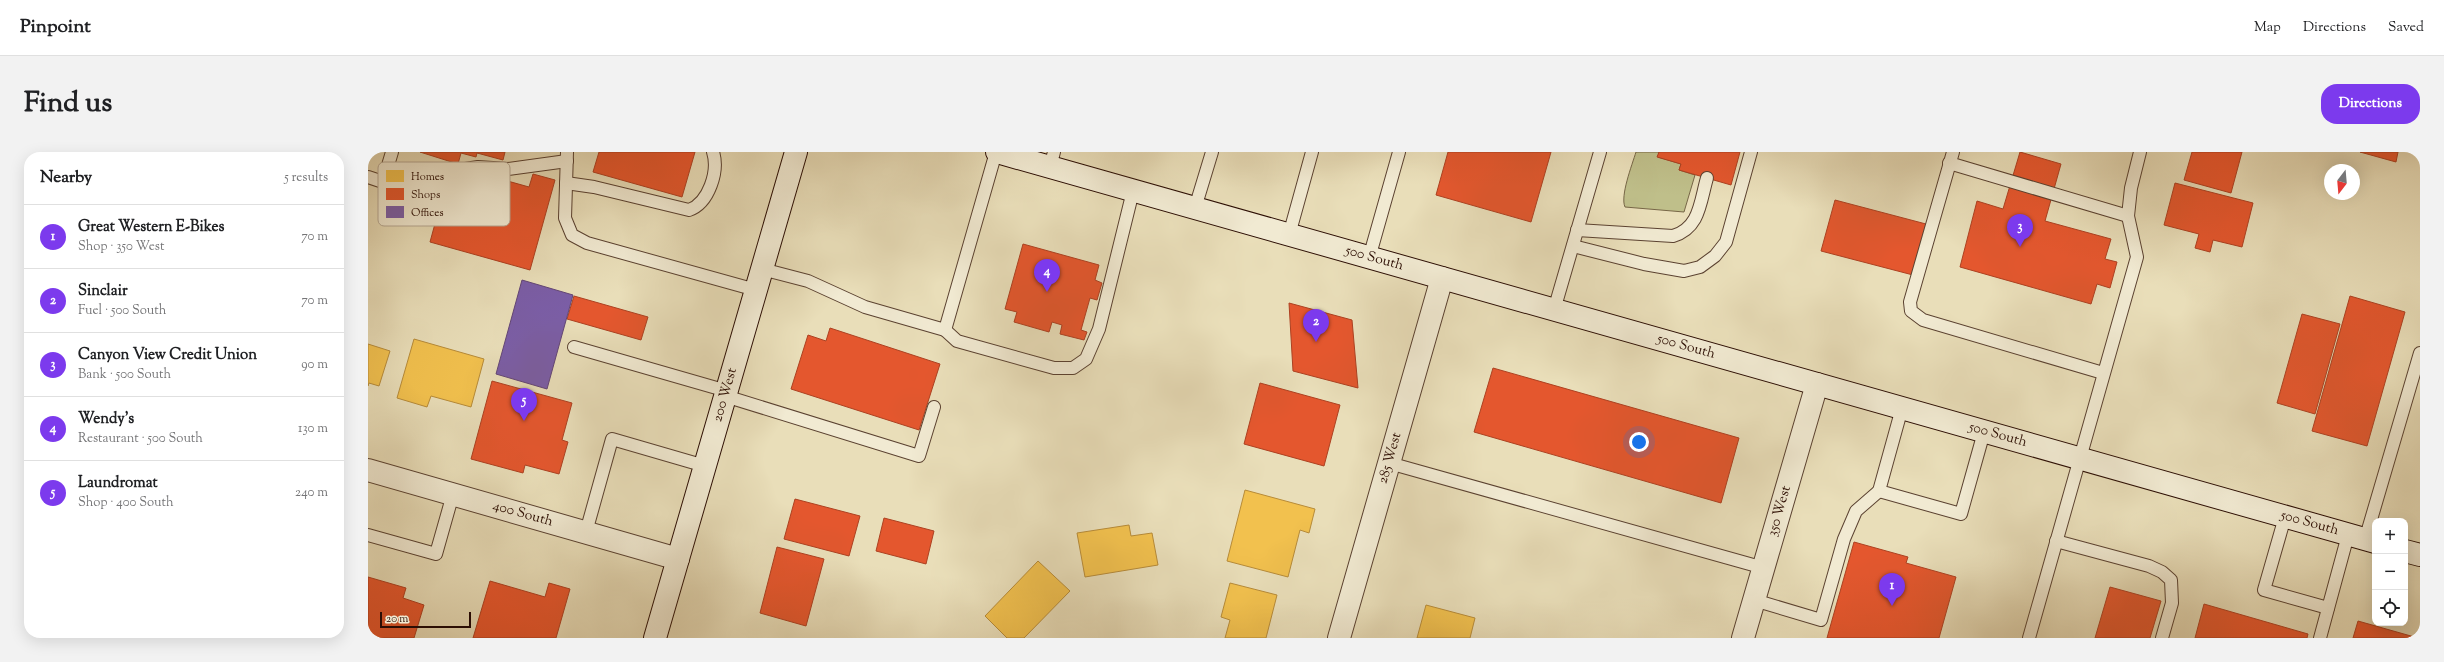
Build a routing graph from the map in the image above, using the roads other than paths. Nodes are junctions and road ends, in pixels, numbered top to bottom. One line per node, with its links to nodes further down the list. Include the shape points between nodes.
1 (392, 152): 14 (lane)
2 (713, 152): 19 (lane, via 714,169 706,196 702,203 689,210 594,187)
3 (796, 152): 27 (main road, 200 West)
4 (997, 152): 13 (main road, 500 South); 31 (lane)
5 (1212, 152): 21 (lane)
6 (1312, 152): 24 (lane)
7 (1399, 152): 26 (lane)
8 (1600, 152): 23 (lane)
9 (1751, 152): 25 (lane, via 1726,242 1715,256 1700,267 1684,271)
10 (2140, 152): 22 (lane, via 2131,188)
11 (567, 156): 15 (lane); 19 (lane)
12 (1951, 158): 22 (lane); 34 (lane, via 1910,302 1910,311 1922,320)
13 (1052, 160): 20 (main road, 500 South)
14 (389, 162)
15 (510, 168)
16 (368, 177): 18 (lane)
17 (1707, 178): 23 (lane, via 1696,218 1690,228 1683,233 1673,236)
18 (378, 180)
19 (566, 183): 29 (lane, via 564,218 572,235 587,243)
20 (1133, 190): 21 (main road, 500 South); 31 (lane, via 1099,328 1086,360 1074,368 1054,368 957,341)
21 (1195, 208): 24 (main road, 500 South)
22 (2128, 216): 34 (lane, via 2136,257)
23 (1577, 230): 25 (lane)
24 (1290, 235): 26 (main road, 500 South)
25 (1573, 246): 30 (lane)
26 (1370, 258): 28 (main road, 500 South)
27 (762, 269): 29 (main road, 200 West); 31 (lane, via 808,281 865,307)
28 (1442, 278): 30 (main road, 500 South); 41 (main road, 285 West)
29 (756, 290): 36 (main road, 200 West)
30 (1554, 310): 35 (main road, 500 South)
31 (945, 330)
32 (574, 347): 36 (lane)
33 (2420, 353): 49 (lane)
34 (2103, 373): 40 (lane)
35 (1816, 384): 38 (main road, 500 South); 54 (main road, 350 West)
36 (726, 393): 37 (lane, via 919,456); 42 (main road, 200 West)
37 (934, 407)
38 (1902, 408): 39 (main road, 500 South); 44 (lane)
39 (1984, 432): 40 (main road, 500 South); 44 (lane, via 1961,514)
40 (2079, 458): 46 (main road, 500 South); 50 (lane)
41 (1389, 463): 54 (lane); 58 (main road, 285 West)
42 (705, 466): 47 (lane, via 612,439); 53 (main road, 200 West)
43 (368, 470): 45 (main road, 400 South)
44 (1879, 491): 55 (lane, via 1856,511 1844,539 1821,620)
45 (453, 494): 47 (main road, 400 South); 48 (lane, via 436,554)
46 (2285, 517): 49 (main road, 500 South); 56 (lane, via 2264,590)
47 (586, 532): 53 (main road, 400 South)
48 (368, 535)
49 (2363, 539): 56 (lane)
50 (2056, 541): 60 (lane); 61 (lane, via 2149,566 2172,580 2172,603)
51 (2408, 552): 52 (main road)
52 (2420, 555)
53 (678, 559): 57 (main road, 200 West)
54 (1764, 568): 55 (main road, 350 West)
55 (1754, 600): 59 (main road, 350 West)
56 (2328, 608): 62 (lane)
57 (655, 638)
58 (1339, 638)
59 (1743, 638)
60 (2029, 638)
61 (2162, 638)
62 (2320, 638)

